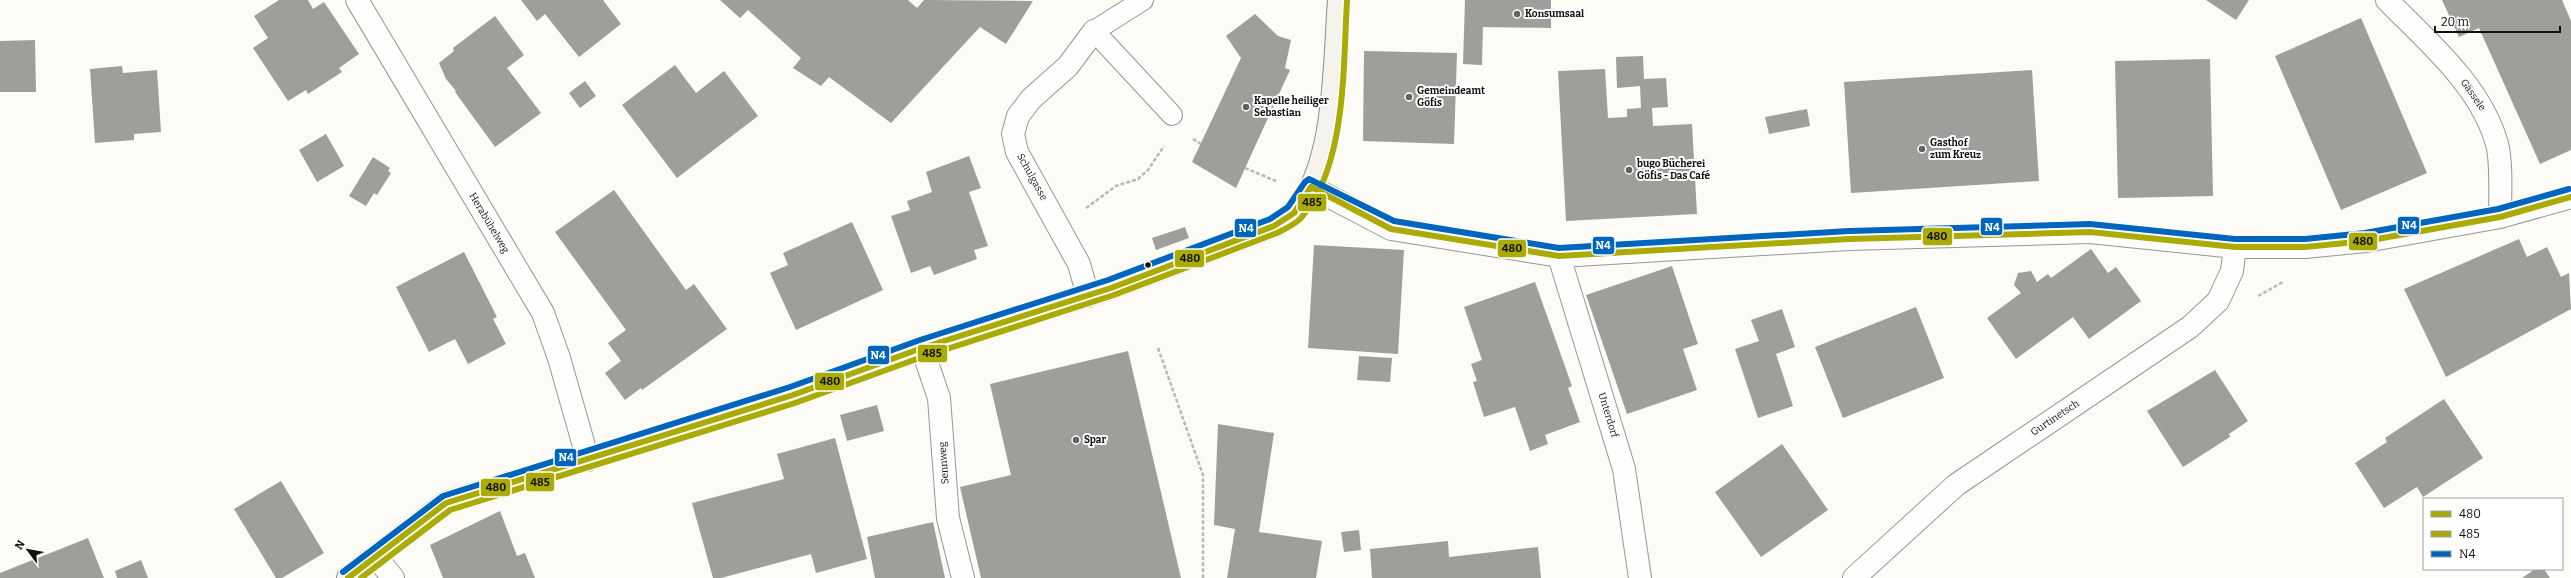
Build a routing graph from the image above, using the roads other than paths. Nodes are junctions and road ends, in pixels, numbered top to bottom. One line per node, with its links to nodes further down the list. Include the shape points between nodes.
1 (357, 0): 14 (street, Herabühelweg, via 543,313 560,358)
2 (1143, 0): 5 (lane)
3 (1339, 0): 7 (main road, via 1324,154)
4 (2387, 0): 9 (street, Gässele, via 2454,70 2484,109 2498,145)
5 (1094, 31): 6 (lane); 12 (street, Schulgasse, via 1068,66 1031,99 1018,116 1013,134 1017,152 1079,264)
6 (1172, 115)
7 (1312, 187): 11 (street, via 1391,229); 12 (main road, via 1294,213 1274,226)
8 (2571, 197): 9 (street)
9 (2500, 217): 10 (street, via 2366,241 2305,248)
10 (2235, 248): 11 (street, via 2090,232 1849,239); 20 (street, Gurtinetsch, via 2232,271 2218,301 2190,327 1956,485)
11 (1559, 256): 19 (street, Unterdorf, via 1624,469)
12 (1088, 296): 13 (main road)
13 (922, 348): 14 (main road, via 793,395); 18 (street, Sennweg, via 939,398 948,518)
14 (588, 460): 15 (main road, via 446,503)
15 (376, 557): 16 (main road); 17 (street)
16 (348, 578)
17 (393, 578)
18 (963, 578)
19 (1640, 578)
20 (1854, 578)

